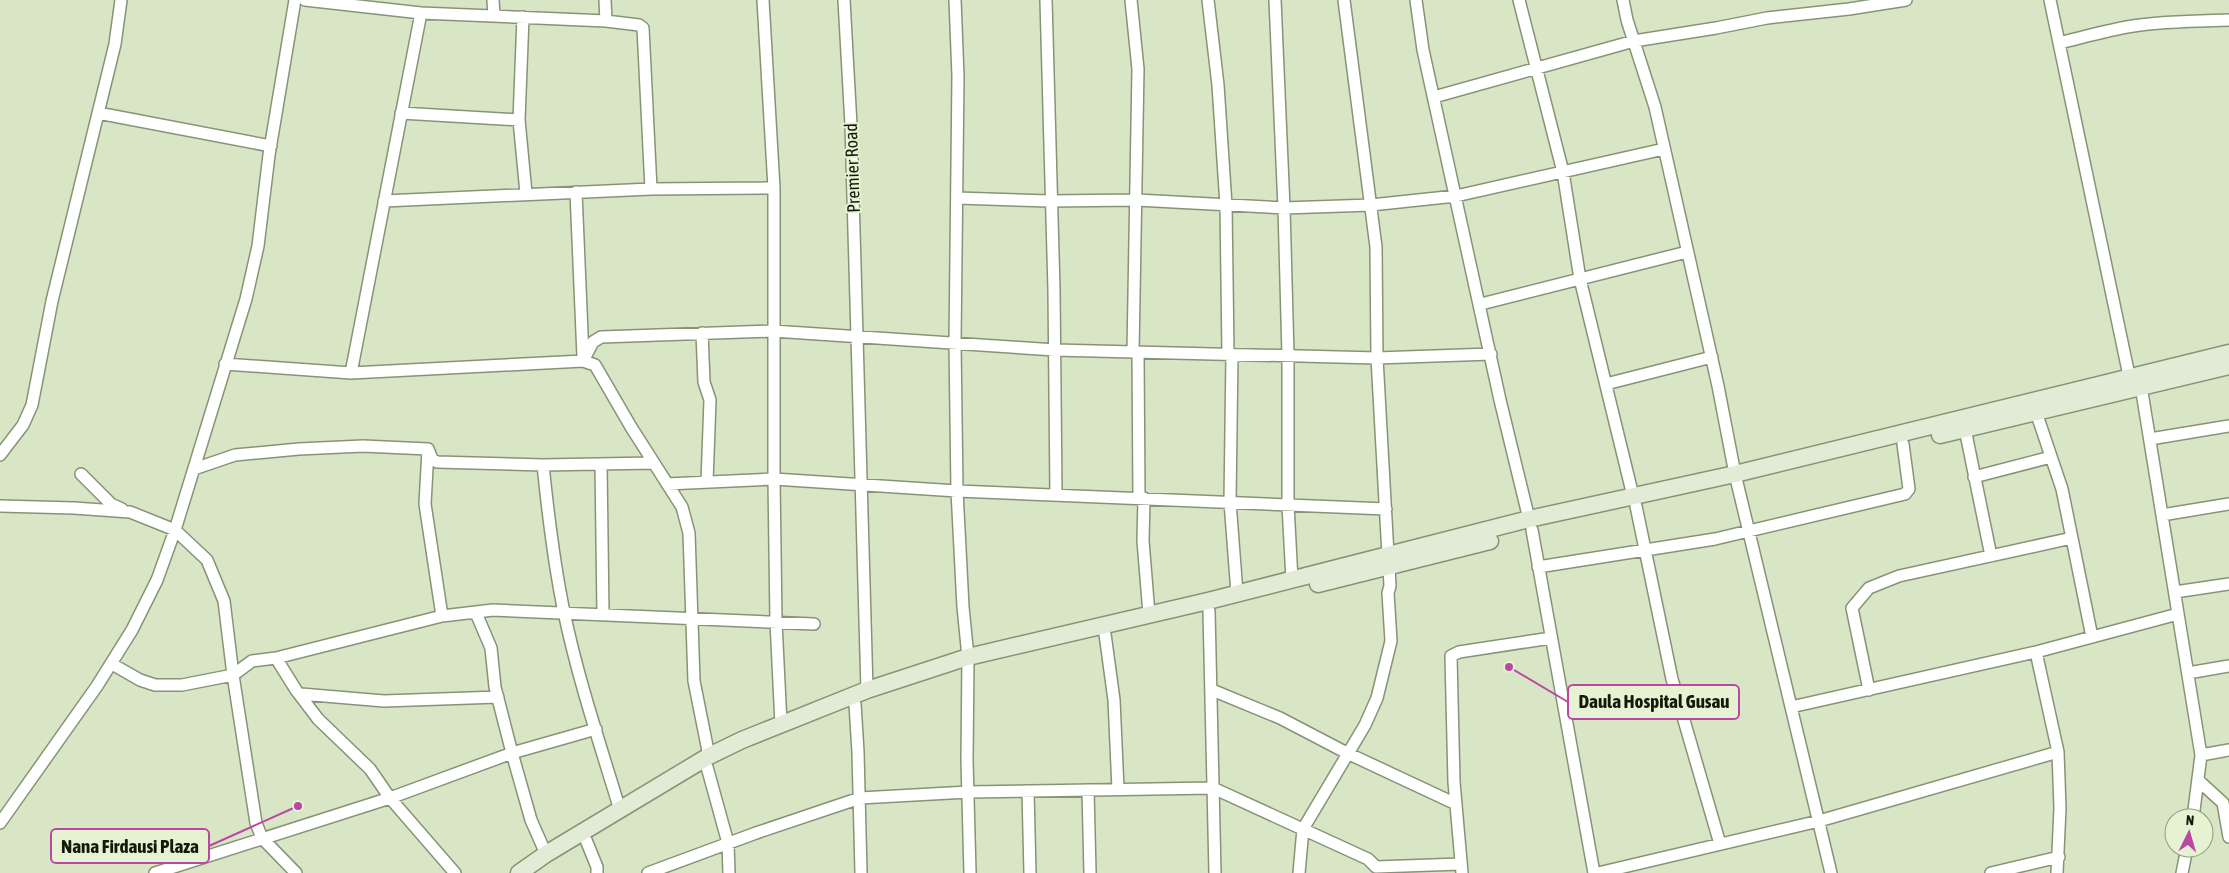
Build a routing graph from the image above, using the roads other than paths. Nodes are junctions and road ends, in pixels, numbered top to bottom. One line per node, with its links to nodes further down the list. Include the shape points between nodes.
1 (120, 0): 29 (street, via 115,44)
2 (295, 0): 32 (street)
3 (305, 0): 20 (street)
4 (493, 0): 21 (street)
5 (605, 0): 23 (street)
6 (763, 0): 35 (street)
7 (844, 0): 52 (street, Premier Road)
8 (955, 0): 40 (street)
9 (1046, 0): 43 (street)
10 (1131, 0): 41 (street, via 1138,69)
11 (1208, 0): 44 (street, via 1218,85)
12 (1275, 0): 46 (street)
13 (1344, 0): 45 (street)
14 (1416, 0): 28 (street)
15 (1518, 0): 27 (street)
16 (1623, 0): 25 (street)
17 (1906, 0): 19 (street)
18 (2050, 0): 26 (street)
19 (1892, 1): 25 (street)
20 (421, 14): 21 (street); 30 (street)
21 (494, 16): 22 (street)
22 (523, 17): 23 (street); 31 (street)
23 (606, 20): 36 (street, via 643,28)
24 (2229, 20): 26 (street, via 2134,26)
25 (1634, 41): 27 (street); 33 (street, via 1655,107)
26 (2059, 43): 66 (street)
27 (1537, 68): 28 (street); 34 (street)
28 (1434, 96): 39 (street)
29 (98, 113): 32 (street); 74 (street, via 52,301 32,405 23,425)
30 (401, 113): 31 (street); 42 (street)
31 (518, 120): 38 (street)
32 (271, 146): 63 (street, via 258,246 246,300)
33 (1664, 149): 34 (street); 47 (street)
34 (1563, 172): 39 (street); 48 (street)
35 (774, 188): 36 (street); 50 (street)
36 (651, 189): 37 (street)
37 (576, 192): 38 (street); 62 (street)
38 (526, 193): 42 (street)
39 (1456, 196): 45 (street); 49 (street)
40 (957, 198): 43 (street); 53 (street)
41 (1137, 200): 43 (street); 44 (street); 55 (street)
42 (384, 201): 65 (street)
43 (1050, 201): 54 (street)
44 (1226, 205): 46 (street); 56 (street)
45 (1371, 205): 46 (street); 61 (street, via 1376,247)
46 (1284, 208): 59 (street)
47 (1687, 252): 48 (street); 60 (street)
48 (1580, 279): 49 (street); 67 (street)
49 (1481, 304): 57 (street)
50 (773, 331): 51 (street); 52 (street); 82 (street)
51 (702, 333): 62 (street, via 601,337 593,342); 84 (street, via 704,382 710,400)
52 (857, 336): 53 (street); 86 (street, Premier Road)
53 (955, 343): 54 (street); 87 (street)
54 (1055, 350): 55 (street); 88 (street)
55 (1136, 352): 56 (street); 89 (street)
56 (1230, 354): 59 (street); 91 (street)
57 (1491, 354): 61 (street); 98 (street)
58 (2229, 354): 66 (street)
59 (1288, 355): 61 (street); 92 (street)
60 (1712, 357): 67 (street); 83 (street)
61 (1377, 358): 95 (street)
62 (583, 361): 65 (street); 76 (street, via 594,365)
63 (225, 364): 65 (street); 79 (street)
64 (2229, 366): 66 (street)
65 (351, 373)
66 (2135, 382): 68 (street); 71 (street); 83 (street)
67 (1606, 384): 90 (street)
68 (2036, 412): 70 (street); 75 (street)
69 (2229, 426): 71 (street)
70 (1965, 430): 72 (street); 81 (street)
71 (2150, 439): 97 (street)
72 (1903, 444): 83 (street); 100 (street, via 1909,489 1905,494)
73 (428, 449): 78 (street, via 437,462); 79 (street, via 363,446 299,449 235,455); 116 (street, via 425,504)
74 (0, 455)
75 (2051, 457): 81 (street); 101 (street, via 2062,489)
76 (653, 463): 77 (street); 85 (street)
77 (601, 464): 78 (street); 113 (street)
78 (543, 465): 111 (street)
79 (194, 469): 99 (street)
80 (82, 474): 96 (street, via 111,504)
81 (1974, 477): 103 (street)
82 (774, 479): 84 (street); 86 (street); 118 (street)
83 (1737, 479): 90 (street); 100 (street)
84 (707, 482): 85 (street)
85 (667, 484): 117 (street, via 682,507 688,533)
86 (861, 485): 87 (street); 130 (street, Premier Road)
87 (957, 491): 88 (street); 125 (street)
88 (1056, 495): 89 (street)
89 (1141, 498): 91 (street); 114 (street)
90 (1635, 501): 98 (street); 102 (street)
91 (1230, 502): 92 (street); 109 (street)
92 (1288, 504): 95 (street); 106 (street)
93 (2229, 504): 97 (street)
94 (0, 506): 96 (street)
95 (1386, 509): 104 (street)
96 (130, 512): 99 (street)
97 (2162, 515): 108 (street)
98 (1531, 525): 104 (street); 105 (street)
99 (175, 530): 126 (street, via 157,580); 129 (street, via 207,560 216,577 224,601)
100 (1750, 531): 102 (street); 136 (street)
101 (2072, 538): 103 (street); 121 (street)
102 (1646, 549): 105 (street); 163 (street, via 1672,679)
103 (1991, 556): 132 (street, via 1899,576 1869,588 1852,608)
104 (1389, 561): 106 (street); 110 (street); 141 (street, via 1391,642 1386,666 1365,725)
105 (1538, 567): 122 (street)
106 (1292, 580): 109 (street)
107 (2229, 584): 108 (street)
108 (2175, 592): 115 (street)
109 (1237, 594): 114 (street)
110 (1209, 610): 120 (street); 131 (street)
111 (564, 612): 112 (street, via 501,609); 113 (street); 138 (street)
112 (476, 613): 116 (street); 134 (street, via 492,648)
113 (603, 614): 117 (street)
114 (1149, 614): 125 (street)
115 (2178, 614): 121 (street); 128 (street)
116 (442, 616): 124 (street)
117 (690, 617): 118 (street); 144 (street, via 694,682)
118 (776, 622): 119 (street); 137 (street)
119 (814, 624)
120 (1105, 634): 125 (street); 148 (street, via 1114,700)
121 (2092, 637): 123 (street)
122 (1551, 638): 153 (street, via 1450,656); 183 (street)
123 (2036, 652): 132 (street); 140 (street)
124 (276, 658): 129 (street, via 252,661); 133 (street)
125 (967, 662): 130 (street); 135 (street); 150 (street)
126 (112, 664): 129 (street, via 155,685 182,685); 157 (street)
127 (2229, 666): 128 (street)
128 (2188, 673): 143 (street)
129 (233, 675): 160 (street, via 256,823)
130 (867, 690): 137 (street)
131 (1212, 690): 141 (street, via 1280,718); 146 (street)
132 (1869, 690): 136 (street)
133 (301, 694): 134 (street, via 384,701); 151 (street, via 318,719 370,770)
134 (498, 697): 142 (street)
135 (854, 704): 144 (street); 152 (street)
136 (1791, 707): 156 (street)
137 (781, 724): 144 (street)
138 (596, 729): 142 (street); 155 (street)
139 (2229, 750): 143 (street)
140 (2058, 752): 156 (street); 165 (street)
141 (1347, 753): 153 (street); 158 (street)
142 (512, 754): 151 (street); 164 (street, via 531,820)
143 (2201, 755): 145 (street)
144 (708, 762): 155 (street); 161 (street); 162 (street)
145 (2199, 781): 154 (street); 159 (street, via 2223,803)
146 (1213, 788): 148 (street); 158 (street); 181 (street)
147 (1088, 790): 148 (street); 149 (street); 180 (street)
148 (1118, 790)
149 (1028, 791): 150 (street); 179 (street)
150 (968, 792): 152 (street); 178 (street)
151 (390, 798): 160 (street); 171 (street)
152 (860, 798): 162 (street); 177 (street)
153 (1456, 804): 167 (street)
154 (2194, 808)
155 (620, 810): 164 (street)
156 (1819, 821): 163 (street); 185 (street)
157 (0, 823)
158 (1303, 829): 168 (street, via 1368,859); 182 (street)
159 (2229, 837)
160 (262, 838): 169 (street); 170 (street)
161 (586, 840): 173 (street); 174 (street)
162 (728, 843): 175 (street); 176 (street)
163 (1720, 844): 184 (street)
164 (546, 854): 172 (street)
165 (2058, 857): 186 (street); 187 (street)
166 (2185, 858): 188 (street)
167 (1461, 869): 168 (street)
168 (1376, 870)
169 (156, 873)
170 (296, 873)
171 (455, 873)
172 (519, 873)
173 (537, 873)
174 (597, 873)
175 (648, 873)
176 (729, 873)
177 (861, 873)
178 (970, 873)
179 (1030, 873)
180 (1090, 873)
181 (1215, 873)
182 (1299, 873)
183 (1594, 873)
184 (1598, 873)
185 (1832, 873)
186 (1991, 873)
187 (2057, 873)
188 (2182, 873)

